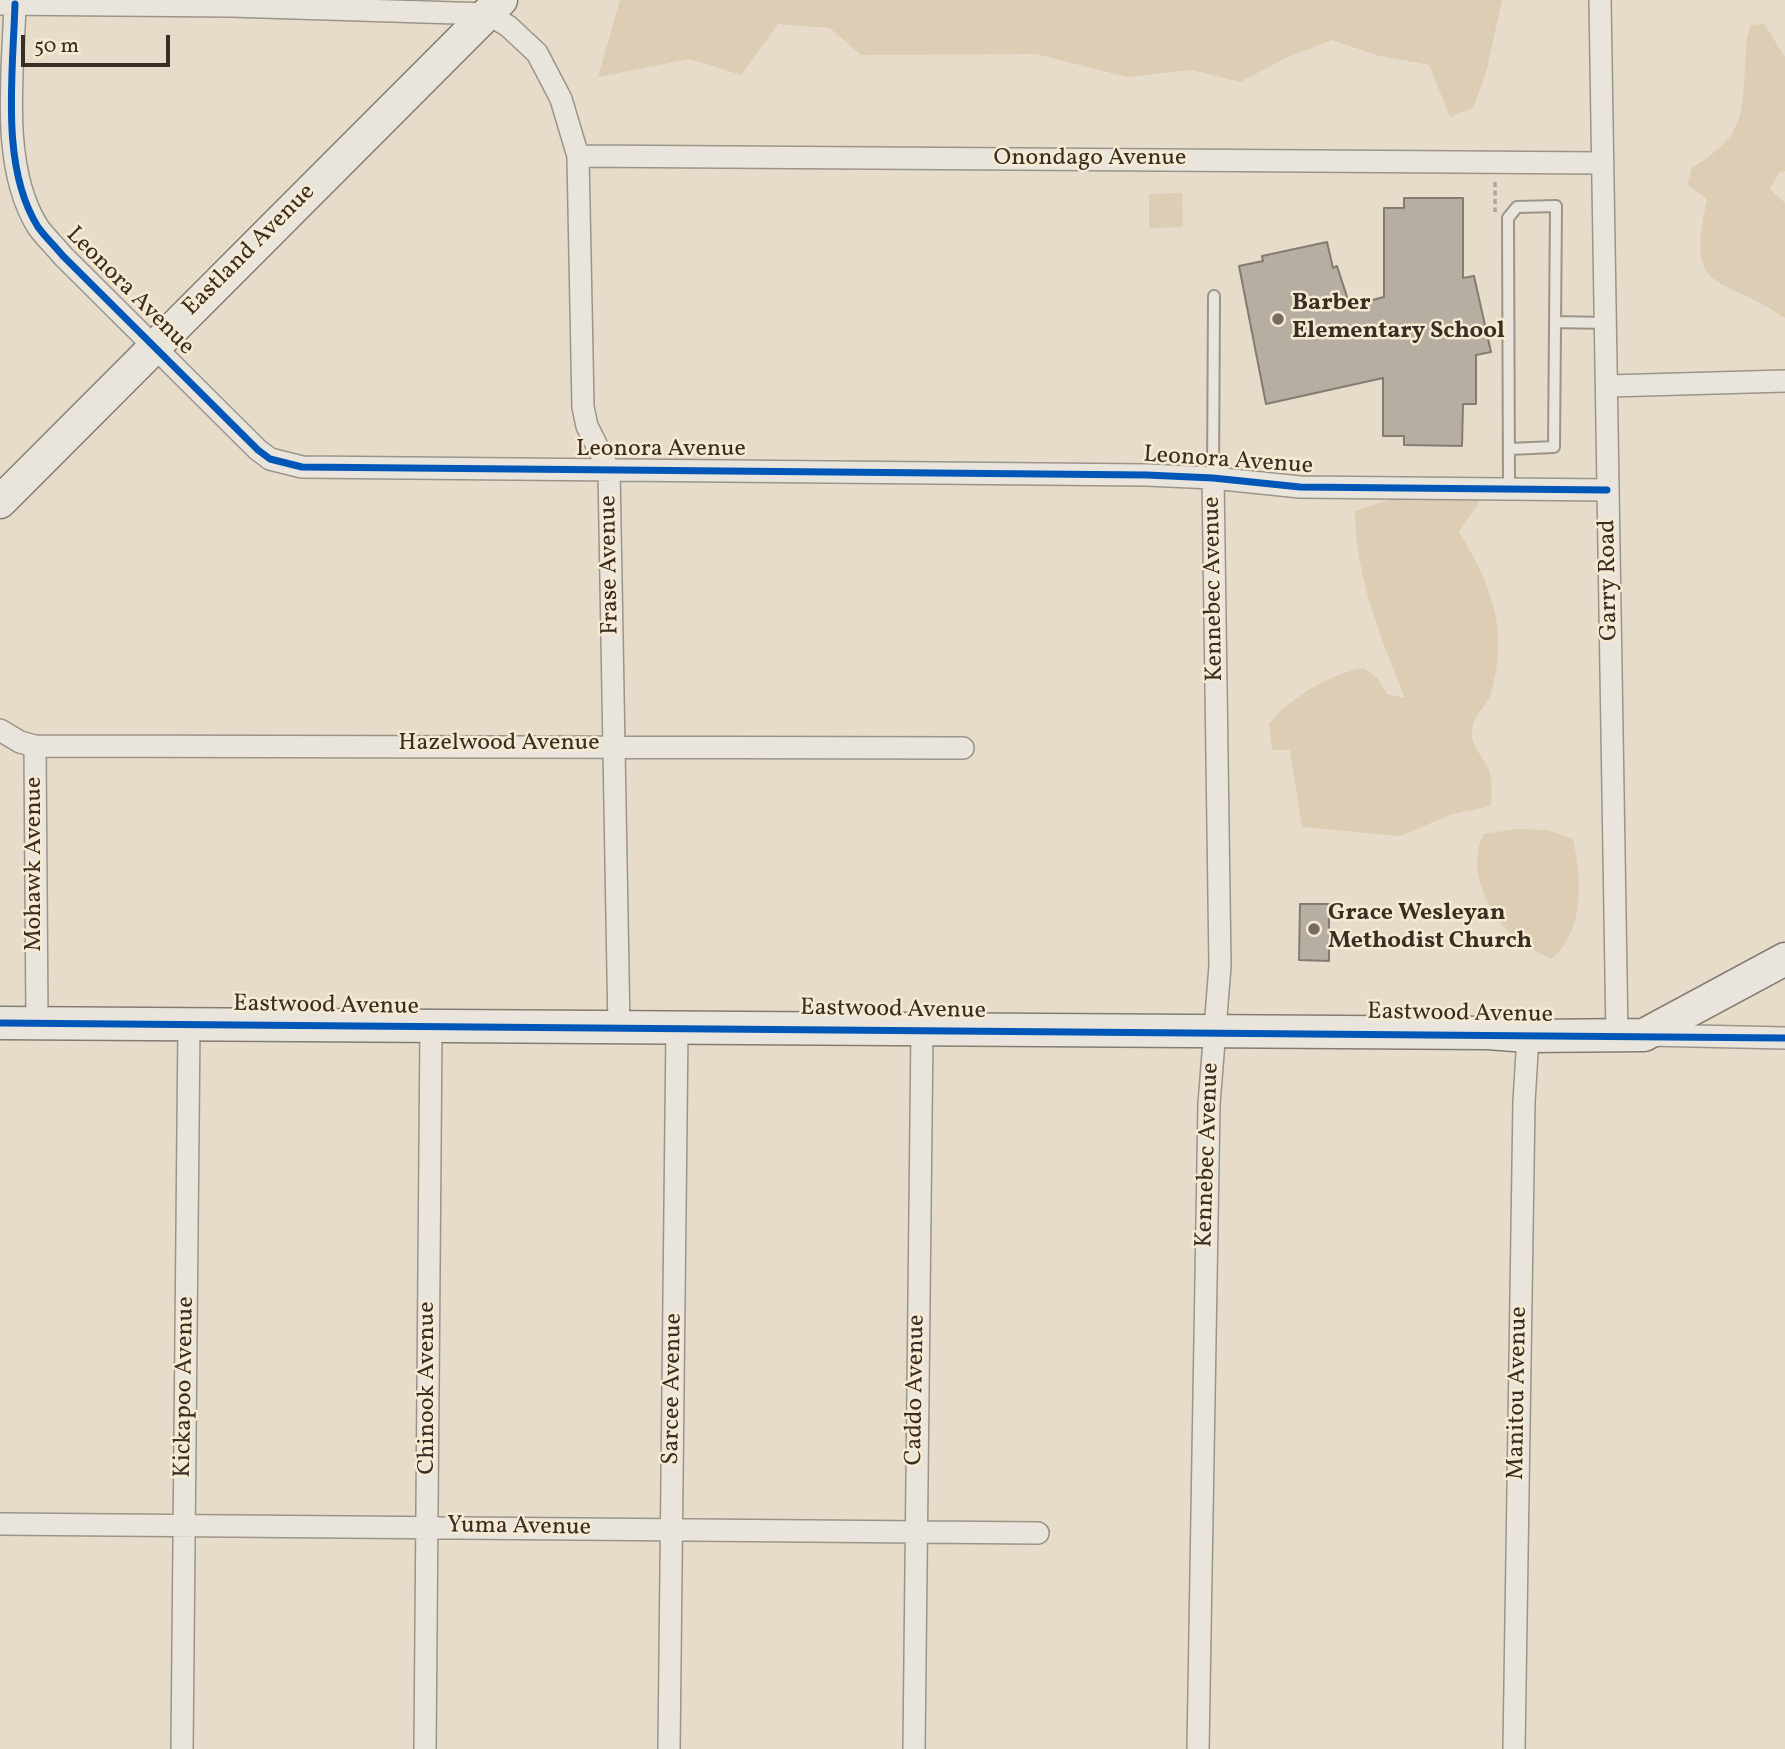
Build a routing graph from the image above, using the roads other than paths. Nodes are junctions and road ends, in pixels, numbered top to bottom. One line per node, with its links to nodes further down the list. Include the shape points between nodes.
1 (1600, 0): 6 (street, Garry Road)
2 (231, 3): 3 (street); 4 (street)
3 (7, 4): 10 (street, Leonora Avenue, via 12,149 29,210 63,256)
4 (494, 7): 5 (street, Frase Avenue, via 537,53 555,84); 10 (street, Eastland Avenue)
5 (578, 156): 6 (street, Onondago Avenue); 14 (street, Frase Avenue, via 583,407 587,426)
6 (1601, 163): 9 (street, Garry Road)
7 (1214, 296): 15 (lane)
8 (1556, 322): 9 (lane); 13 (lane, via 1553,447); 13 (lane, via 1556,206 1517,206 1508,218)
9 (1606, 323): 12 (street, Garry Road)
10 (156, 345): 14 (street, Leonora Avenue, via 258,450 286,464); 18 (street, Eastland Avenue)
11 (1785, 381): 12 (street)
12 (1609, 386): 17 (street, Garry Road)
13 (1509, 449): 16 (lane)
14 (609, 470): 15 (street, Leonora Avenue); 20 (street, Frase Avenue)
15 (1213, 478): 16 (street, Leonora Avenue, via 1300,487); 31 (street, Kennebec Avenue, via 1220,966)
16 (1509, 489): 17 (street, Leonora Avenue)
17 (1607, 490): 32 (street, Garry Road)
18 (0, 502)
19 (0, 730): 21 (street, Mohawk Avenue)
20 (614, 745): 21 (street, Hazelwood Avenue); 22 (street, Hazelwood Avenue); 28 (street, Frase Avenue)
21 (36, 746): 24 (street, Mohawk Avenue)
22 (963, 748)
23 (1785, 960): 32 (street)
24 (37, 1022): 25 (street, Eastwood Avenue); 26 (street, Eastwood Avenue)
25 (0, 1023)
26 (189, 1024): 27 (street, Eastwood Avenue); 36 (street, Kickapoo Avenue)
27 (431, 1027): 28 (street, Eastwood Avenue); 37 (street, Chinook Avenue)
28 (619, 1028): 29 (street, Eastwood Avenue)
29 (677, 1028): 30 (street, Eastwood Avenue); 38 (street, Sarcee Avenue)
30 (922, 1031): 31 (street, Eastwood Avenue); 39 (street, Caddo Avenue)
31 (1214, 1033): 33 (street, Eastwood Avenue); 45 (street, Kennebec Avenue)
32 (1630, 1035): 33 (street, Eastwood Avenue); 34 (street, Eastwood Avenue)
33 (1528, 1036): 46 (street, Manitou Avenue)
34 (1785, 1038)
35 (0, 1524): 36 (street, Yuma Avenue)
36 (185, 1526): 37 (street, Yuma Avenue); 41 (street, Kickapoo Avenue)
37 (428, 1528): 38 (street, Yuma Avenue); 42 (street, Chinook Avenue)
38 (671, 1530): 39 (street, Yuma Avenue); 43 (street, Sarcee Avenue)
39 (916, 1532): 40 (street, Yuma Avenue); 44 (street, Caddo Avenue)
40 (1038, 1534)
41 (181, 1749)
42 (425, 1749)
43 (669, 1749)
44 (914, 1749)
45 (1198, 1749)
46 (1514, 1749)

